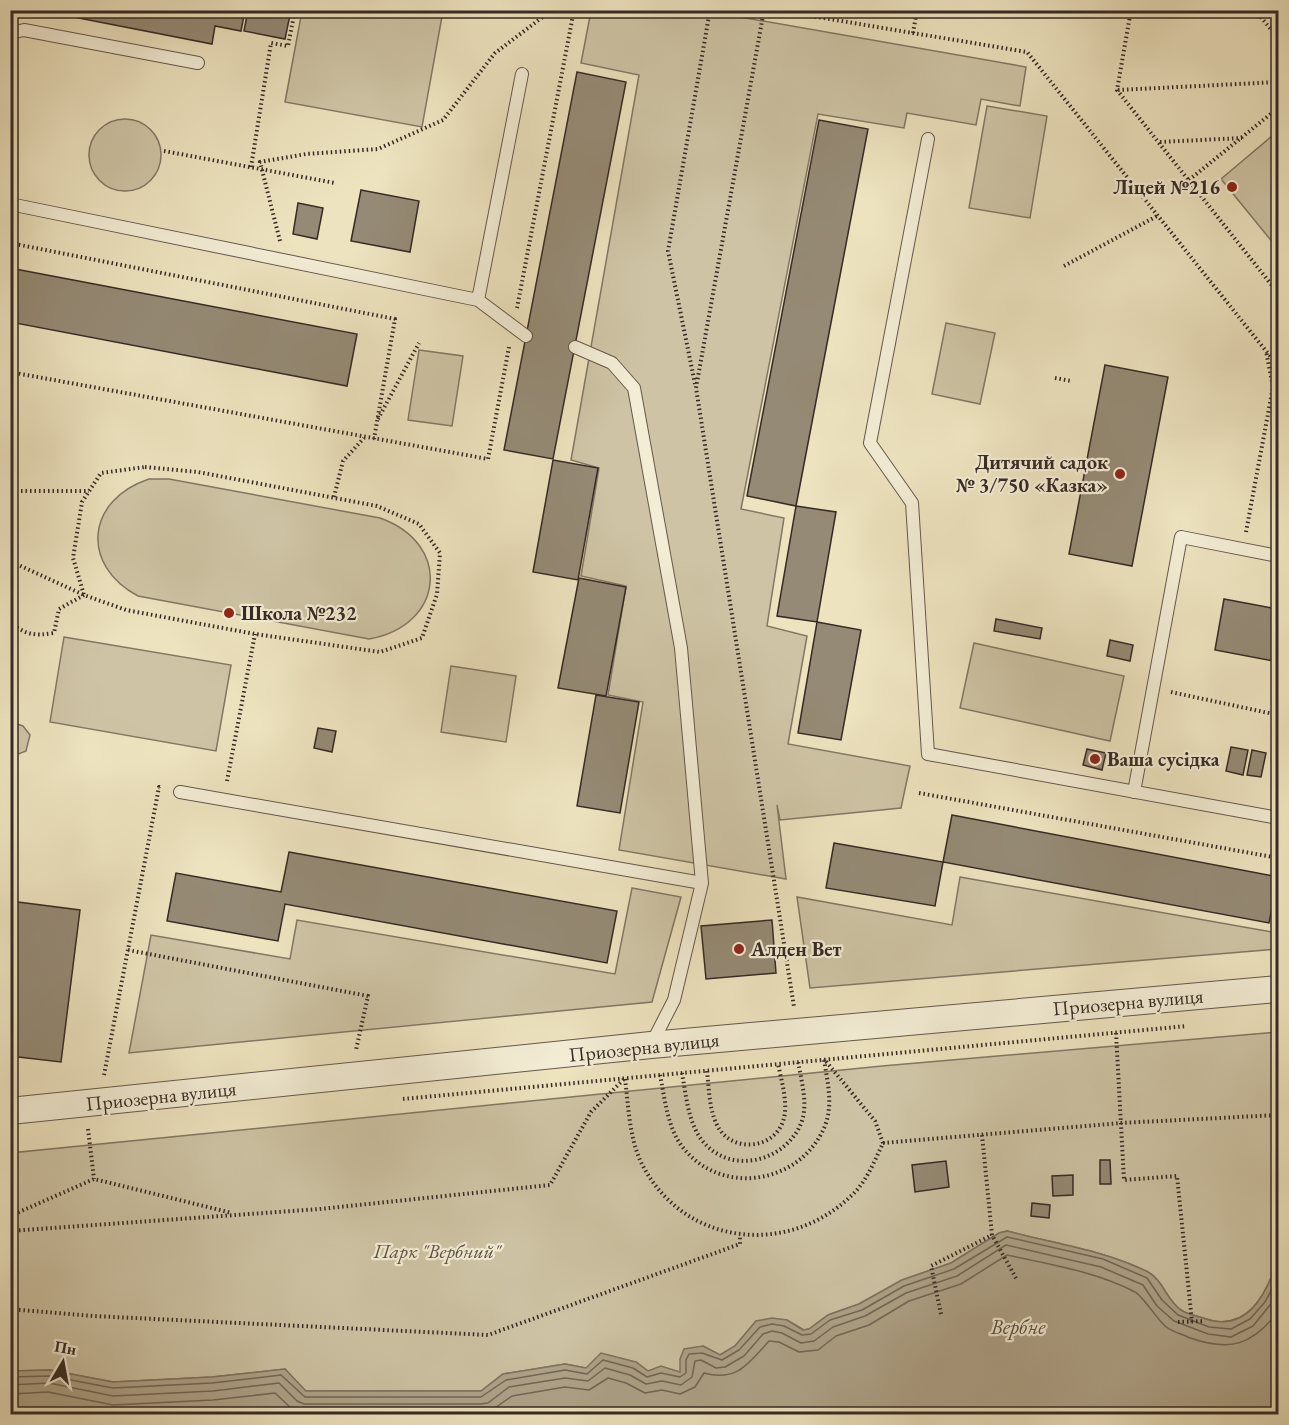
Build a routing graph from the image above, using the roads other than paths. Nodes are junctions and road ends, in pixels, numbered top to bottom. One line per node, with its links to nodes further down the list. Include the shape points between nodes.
1 (10, 33): 2 (lane, via 24,30)
2 (198, 63)
3 (522, 74): 6 (lane)
4 (928, 139): 11 (lane, via 870,443 912,503 928,754)
5 (10, 204): 6 (lane)
6 (478, 300): 7 (lane)
7 (526, 336)
8 (575, 347): 13 (lane, via 612,363 634,388 681,648)
9 (1278, 556): 11 (lane, via 1181,537)
10 (180, 792): 13 (lane)
11 (1134, 792): 12 (lane)
12 (1278, 818)
13 (702, 883): 15 (lane, via 674,1000)
14 (1278, 989): 15 (street, Приозерна вулиця)
15 (651, 1045): 16 (street, Приозерна вулиця)
16 (10, 1111)

